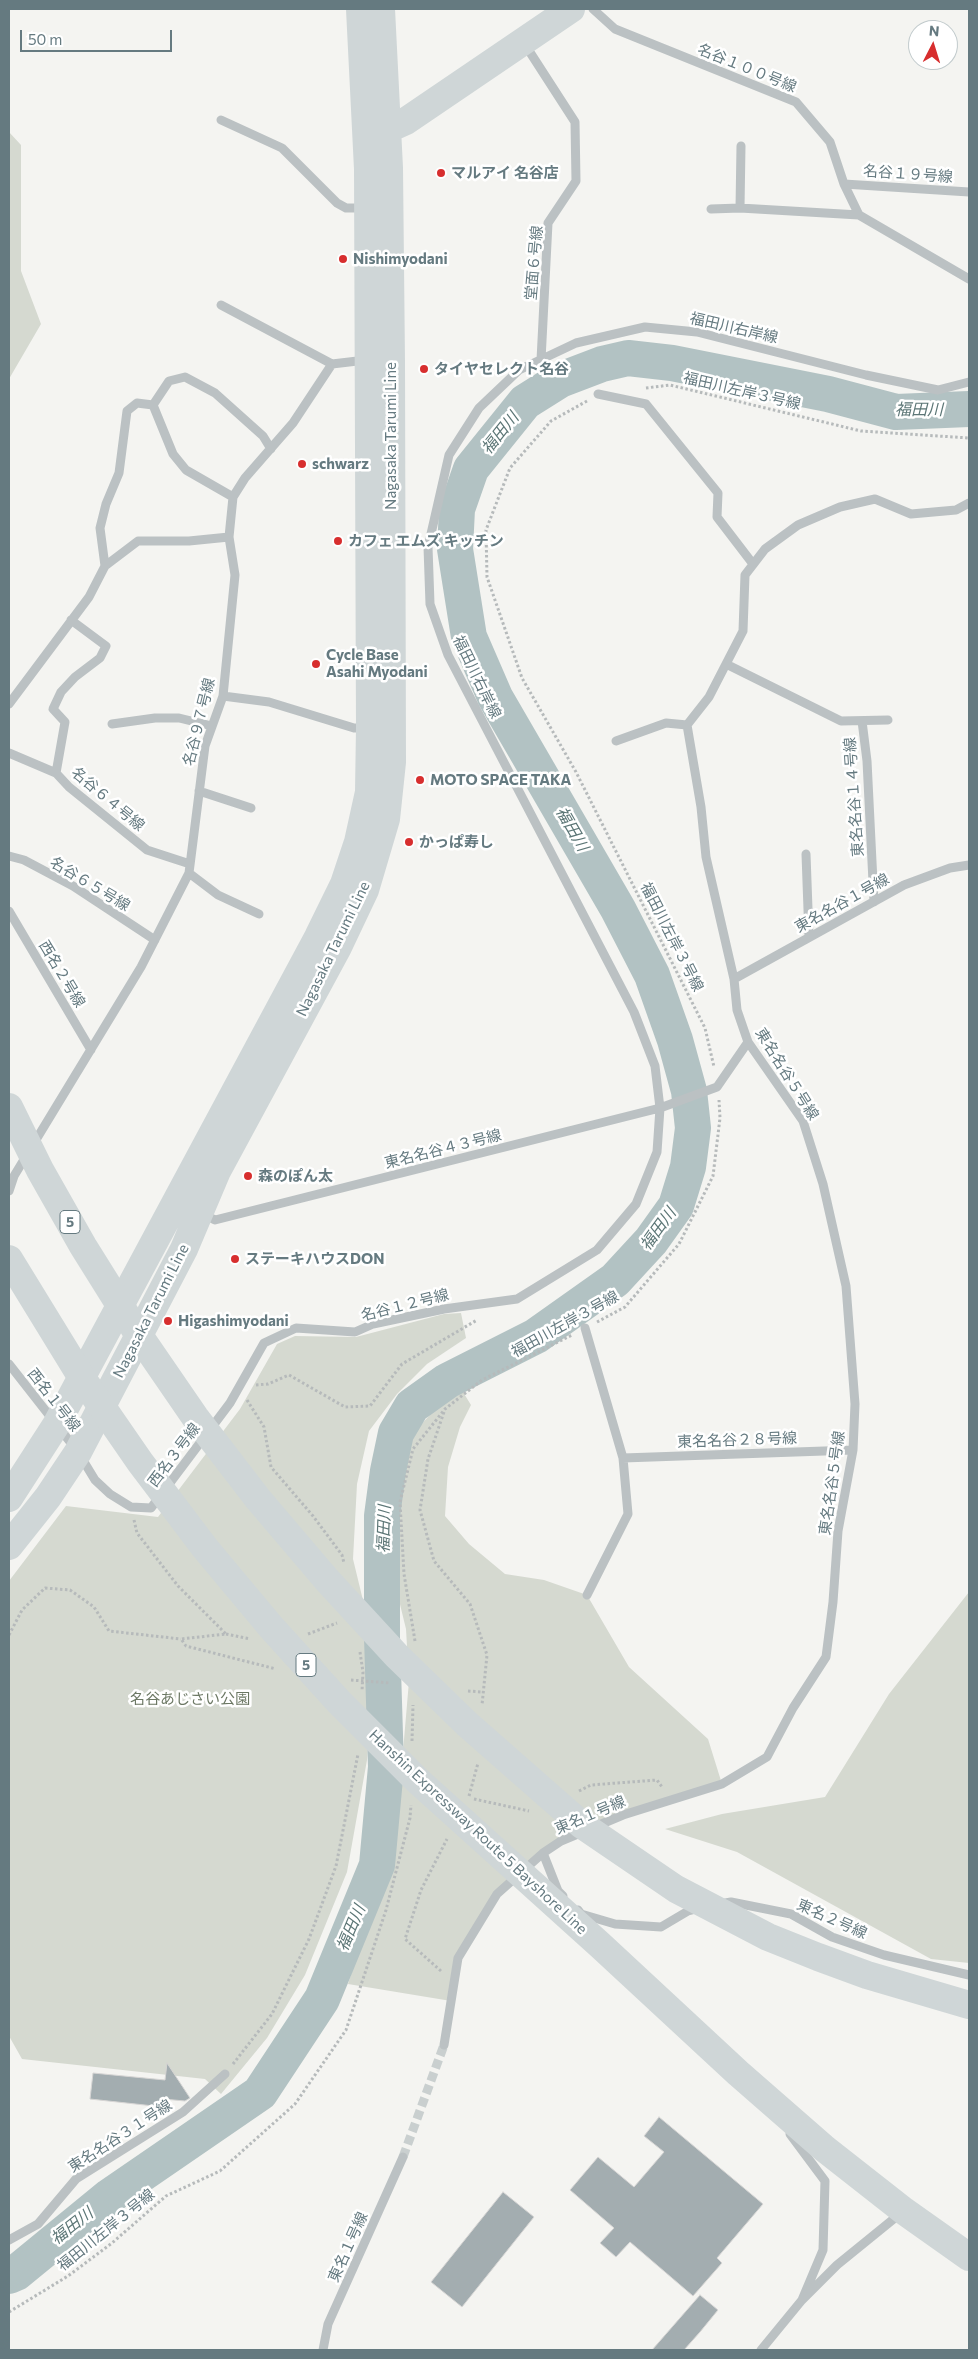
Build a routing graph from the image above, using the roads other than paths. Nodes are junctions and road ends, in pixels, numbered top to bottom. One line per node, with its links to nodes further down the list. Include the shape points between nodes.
1 (360, 9): 7 (main road, Nagasaka Tarumi Line)
2 (381, 9): 7 (main road, Nagasaka Tarumi Line)
3 (571, 9): 5 (main road)
4 (593, 9): 9 (street, 名谷１００号線, via 615,29 796,102 830,142)
5 (523, 41): 7 (main road, via 406,121); 17 (street, 堂面６号線, via 576,122 576,181 548,223)
6 (220, 120): 11 (street, via 282,148 337,203 346,208)
7 (376, 131): 11 (main road, Nagasaka Tarumi Line); 18 (main road, Nagasaka Tarumi Line, via 388,168)
8 (741, 146): 12 (street)
9 (844, 184): 10 (street, 名谷１９号線); 14 (street, 名谷１００号線)
10 (969, 192)
11 (368, 208): 18 (main road, Nagasaka Tarumi Line)
12 (740, 208): 13 (street); 14 (street)
13 (711, 209)
14 (859, 215): 15 (street)
15 (969, 279)
16 (222, 305): 19 (street)
17 (541, 360): 20 (street, 福田川右岸線, via 576,343 646,327 697,332 938,390); 57 (street, 福田川右岸線, via 519,370 479,408 449,455 428,547 430,604 448,656 634,1012 655,1066)
18 (380, 361): 19 (street); 38 (main road, Nagasaka Tarumi Line); 59 (main road, Nagasaka Tarumi Line, via 392,762 386,819 361,898 338,947 216,1171)
19 (332, 364): 23 (street, via 293,423)
20 (969, 382)
21 (598, 394): 27 (street, via 646,404 718,493 717,517)
22 (154, 405): 23 (street, via 169,381 185,377 215,393 262,436); 24 (street, via 173,454 186,470); 28 (street, via 137,403 127,411 119,473 100,528)
23 (271, 449): 24 (street)
24 (232, 497): 26 (street, 名谷９７号線)
25 (969, 503): 27 (street, via 956,510 911,514 875,499 840,506 798,525 765,549)
26 (229, 537): 28 (street, via 138,541); 31 (street, 名谷９７号線, via 236,575)
27 (753, 564): 30 (street, via 745,575 743,631)
28 (105, 566): 29 (street, via 89,597)
29 (71, 620): 32 (street); 41 (street, via 106,646 100,658 61,692 53,709 65,722)
30 (726, 664): 34 (street, via 841,721); 36 (street, via 710,697)
31 (223, 696): 37 (street, 名谷９７号線); 38 (street, via 269,702 354,728)
32 (9, 704)
33 (888, 720): 34 (street)
34 (862, 721): 48 (street, 東名名谷１４号線)
35 (112, 724): 37 (street, via 179,718)
36 (686, 725): 39 (street, via 666,723); 53 (street, 東名名谷５号線, via 701,807 706,857)
37 (212, 726): 42 (street, 名谷９７号線, via 205,746)
38 (370, 728): 59 (main road, Nagasaka Tarumi Line, via 368,792 358,842 344,884)
39 (616, 741)
40 (9, 754): 41 (street, 名谷６４号線)
41 (56, 773): 47 (street, 名谷６４号線, via 146,850)
42 (199, 792): 43 (street); 47 (street, 名谷９７号線)
43 (251, 808)
44 (806, 854): 51 (street)
45 (9, 856): 52 (street, 名谷６５号線, via 24,860 73,886)
46 (969, 865): 48 (street, 東名名谷１号線, via 950,868 904,885)
47 (189, 868): 50 (street, via 218,895); 52 (street, 名谷９７号線)
48 (874, 902): 51 (street, 東名名谷１号線)
49 (9, 911): 55 (street, 西名２号線)
50 (259, 914)
51 (809, 937): 53 (street, 東名名谷１号線)
52 (155, 940): 55 (street, 名谷９７号線)
53 (734, 979): 54 (street, 東名名谷５号線, via 737,1010)
54 (748, 1042): 57 (street, 東名名谷４３号線, via 717,1087); 66 (street, 東名名谷５号線, via 803,1121 823,1184 846,1286 855,1404)
55 (91, 1050): 58 (street, 名谷９７号線, via 14,1176)
56 (9, 1107): 75 (main road, 5, via 40,1170 84,1246 138,1334 195,1417 258,1499 327,1580 467,1724 582,1825 676,1889 768,1937 842,1966)
57 (660, 1108): 59 (street, 東名名谷４３号線, via 215,1220); 61 (street, 福田川右岸線, via 657,1152 636,1204 597,1250)
58 (9, 1191)
59 (187, 1207): 65 (main road, Nagasaka Tarumi Line); 67 (main road, Nagasaka Tarumi Line, via 184,1250)
60 (9, 1259): 78 (main road, Hanshin Expressway Route 5 Bayshore Line / 5, via 82,1378 140,1462 271,1627 339,1702 417,1780)
61 (517, 1299): 64 (street, 名谷１２号線, via 444,1309 372,1324 355,1332 296,1328 264,1343)
62 (586, 1328): 68 (street)
63 (9, 1364): 65 (street, 西名１号線)
64 (239, 1387): 67 (street, 西名３号線, via 230,1404 151,1508 131,1507 110,1494 95,1480)
65 (56, 1425): 67 (street, 西名１号線); 69 (main road, Nagasaka Tarumi Line)
66 (853, 1450): 68 (street, 東名名谷２８号線); 72 (street, 東名名谷５号線, via 838,1531 826,1656 767,1757)
67 (78, 1452): 70 (main road, Nagasaka Tarumi Line)
68 (623, 1458): 71 (street, via 628,1514)
69 (9, 1498)
70 (9, 1546)
71 (587, 1594)
72 (722, 1784): 73 (street, 東名１号線, via 623,1815 560,1841)
73 (543, 1853): 74 (street, 東名２号線, via 558,1891 581,1914 614,1924 661,1927 688,1911 730,1902 791,1914 832,1936 884,1955); 76 (street, 東名１号線, via 497,1894 458,1958)
74 (969, 1975)
75 (969, 2005)
76 (444, 2045)
77 (225, 2074): 81 (street, 東名名谷３１号線, via 183,2112 76,2179 38,2224)
78 (738, 2074): 80 (main road, Hanshin Expressway Route 5 Bayshore Line); 83 (street, via 826,2182 822,2250)
79 (403, 2157): 84 (street, 東名１号線, via 328,2324)
80 (904, 2211): 82 (main road, Hanshin Expressway Route 5 Bayshore Line); 83 (street, via 837,2266)
81 (9, 2240)
82 (969, 2256)
83 (802, 2300): 85 (street)
84 (323, 2350)
85 (761, 2350)

